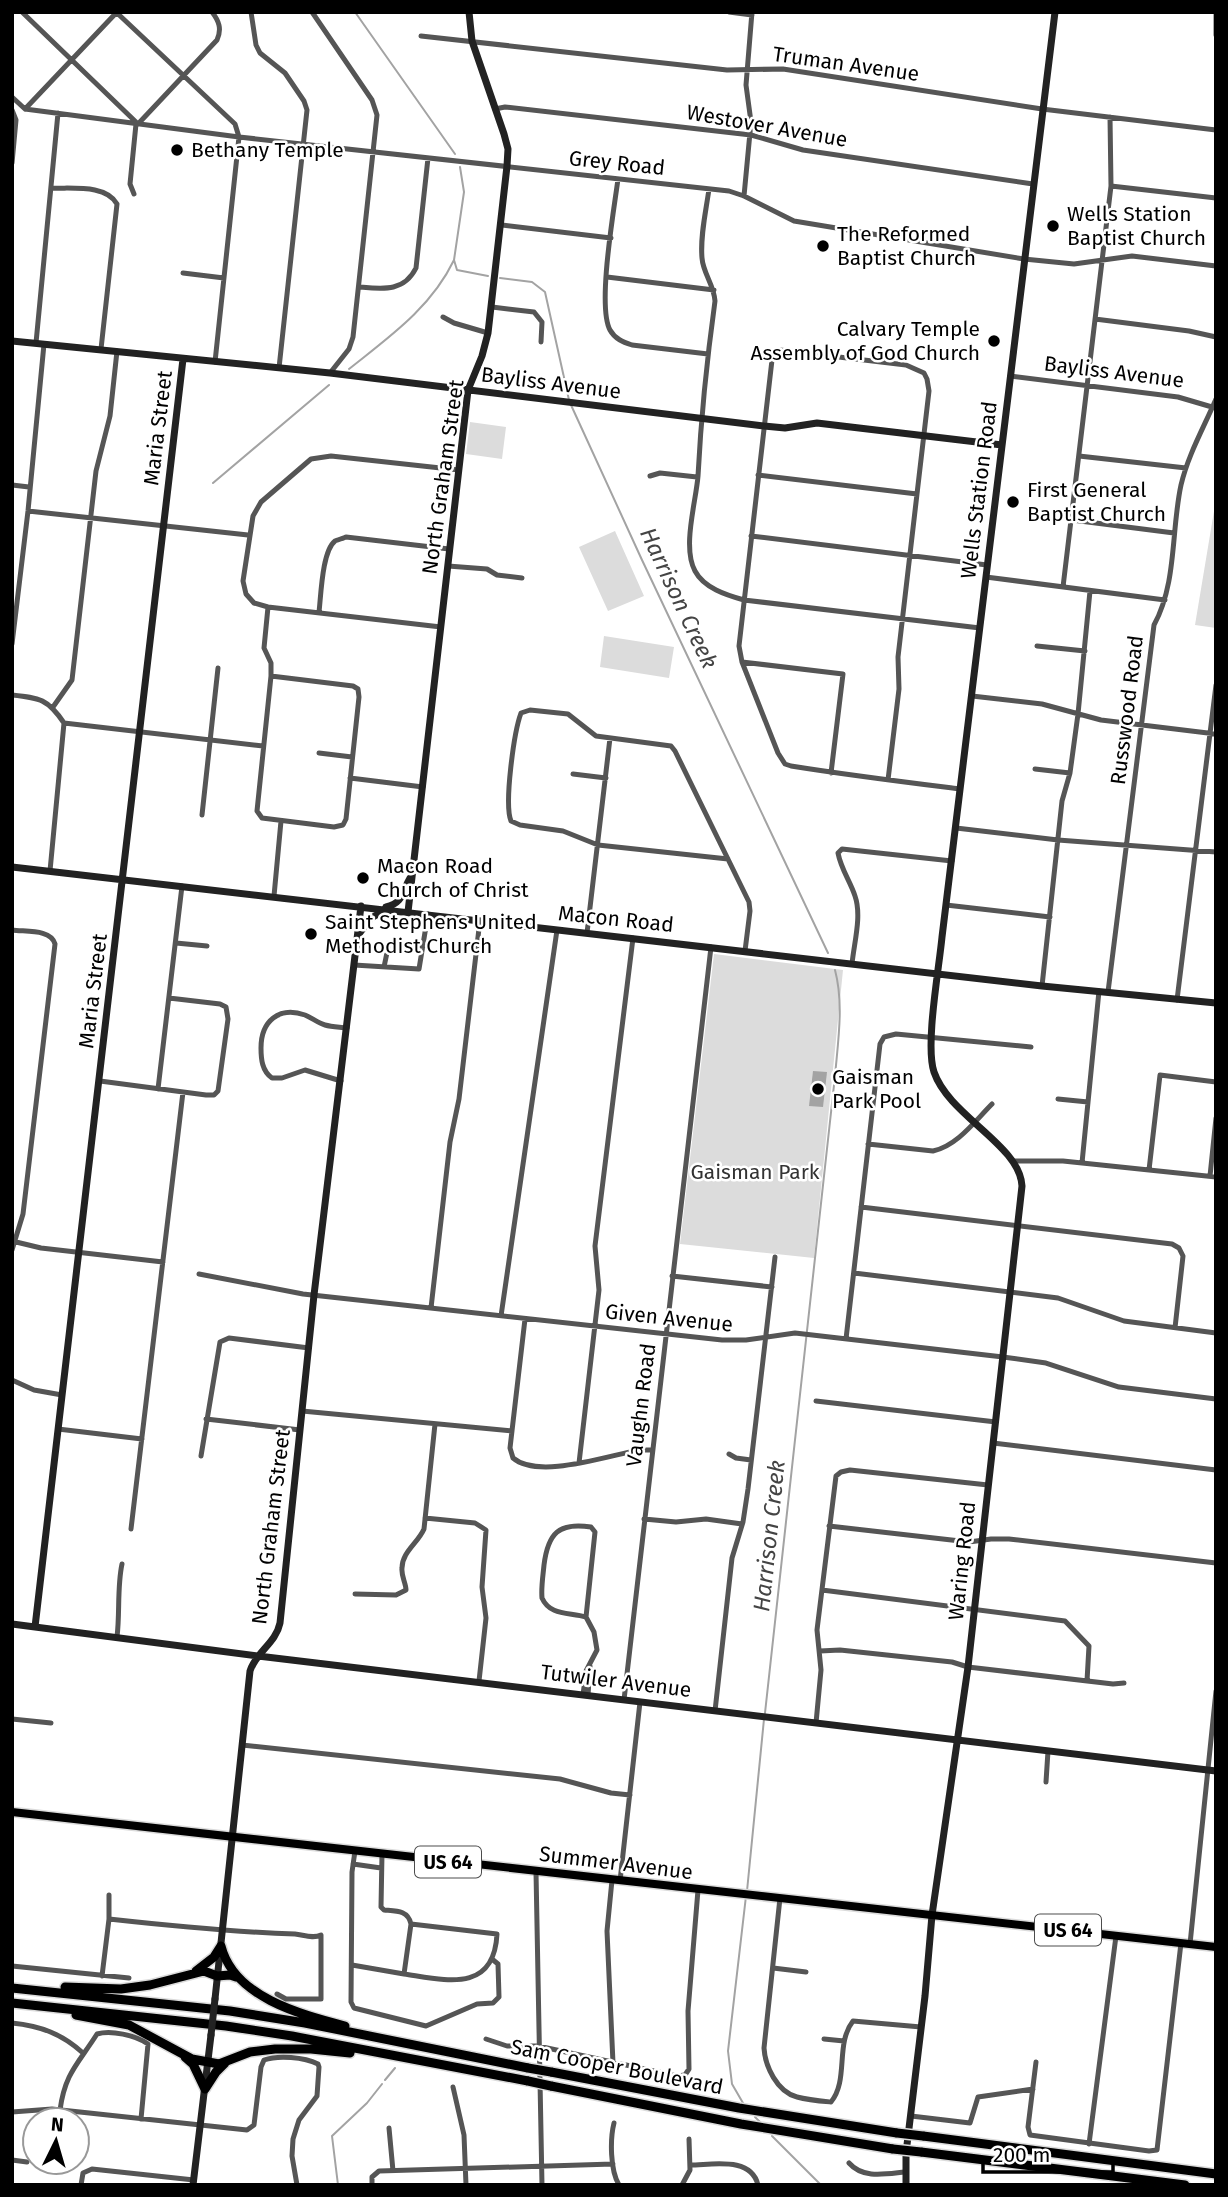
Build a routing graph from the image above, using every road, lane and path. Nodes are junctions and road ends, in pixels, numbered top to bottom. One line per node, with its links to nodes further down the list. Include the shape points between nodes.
1 (22, 12): 14 (street)
2 (116, 12): 14 (street); 16 (street)
3 (212, 12): 16 (street, via 220,28 217,40)
4 (251, 12): 28 (street, via 260,54 285,73 304,102)
5 (312, 12): 29 (street, via 372,100 377,115)
6 (469, 12): 13 (street, North Graham Street)
7 (729, 12): 10 (street)
8 (1055, 12): 20 (street, Wells Station Road)
9 (1216, 13): 11 (street)
10 (752, 14): 15 (street)
11 (1216, 35)
12 (421, 36): 13 (street, Truman Avenue)
13 (472, 41): 15 (street, Truman Avenue); 19 (street, North Graham Street)
14 (72, 59): 18 (street); 24 (street)
15 (746, 69): 20 (street, Truman Avenue, via 783,69); 26 (street)
16 (183, 76): 24 (street); 27 (street, via 235,124)
17 (12, 97): 18 (street)
18 (25, 109): 22 (street, Grey Road)
19 (495, 109): 26 (street, Westover Avenue); 32 (street, North Graham Street, via 506,141)
20 (1042, 109): 23 (street, Truman Avenue); 34 (street, Wells Station Road)
21 (12, 110): 31 (street, via 16,120)
22 (58, 113): 24 (street, Grey Road); 36 (street)
23 (1110, 117): 25 (street, Truman Avenue); 35 (street)
24 (137, 124): 27 (street, Grey Road); 38 (street, via 130,184)
25 (1216, 130)
26 (751, 135): 34 (street, Westover Avenue, via 803,150); 39 (street)
27 (239, 137): 28 (street, Grey Road); 48 (street)
28 (305, 144): 29 (street, Grey Road); 64 (street)
29 (373, 152): 30 (street, Grey Road); 49 (street)
30 (428, 158): 32 (street, Grey Road); 49 (street, via 416,268 411,278 388,289)
31 (12, 163)
32 (508, 166): 33 (street, Grey Road); 41 (street, North Graham Street)
33 (618, 179): 37 (street, Grey Road); 42 (street)
34 (1033, 184): 43 (street, Wells Station Road)
35 (1111, 186): 40 (street); 44 (street)
36 (51, 188): 58 (street); 59 (street, via 104,192 117,204)
37 (709, 189): 39 (street, Grey Road); 50 (street, via 701,256)
38 (134, 194)
39 (744, 196): 43 (street, Grey Road, via 794,221)
40 (1216, 198)
41 (502, 225): 42 (street); 51 (street, North Graham Street)
42 (611, 238): 47 (street)
43 (1024, 259): 44 (street, Grey Road, via 1074,264); 66 (street, Wells Station Road)
44 (1103, 260): 45 (street, Grey Road, via 1132,256); 53 (street)
45 (1216, 266)
46 (183, 273): 48 (street)
47 (607, 277): 50 (street); 61 (street, via 605,306 611,332 622,342)
48 (224, 278): 63 (street)
49 (360, 288): 65 (street, via 349,349)
50 (714, 290): 61 (street)
51 (492, 307): 54 (street, North Graham Street); 57 (street, via 534,312 542,321)
52 (443, 317): 54 (street)
53 (1095, 319): 55 (street); 67 (street)
54 (488, 333): 68 (street, North Graham Street)
55 (1216, 337)
56 (12, 341): 58 (street, Bayliss Avenue)
57 (541, 342)
58 (40, 343): 59 (street, Bayliss Avenue); 82 (street)
59 (101, 349): 60 (street, Bayliss Avenue)
60 (117, 351): 62 (street, Bayliss Avenue); 85 (street)
61 (708, 354): 71 (street)
62 (183, 359): 63 (street, Bayliss Avenue); 87 (street, Maria Street)
63 (215, 362): 64 (street, Bayliss Avenue)
64 (279, 368): 65 (street, Bayliss Avenue)
65 (330, 373): 68 (street, Bayliss Avenue)
66 (1010, 376): 67 (street, Bayliss Avenue); 74 (street, Wells Station Road)
67 (1088, 386): 70 (street, Bayliss Avenue, via 1178,397); 75 (street)
68 (468, 390): 71 (street, Bayliss Avenue); 77 (street, North Graham Street)
69 (1216, 399): 70 (street, Russwood Road)
70 (1212, 407): 76 (street, Russwood Road)
71 (700, 418): 72 (street, Bayliss Avenue); 80 (street)
72 (764, 426): 73 (street, Bayliss Avenue, via 817,423); 73 (street, via 776,351 906,365 924,373 929,391); 78 (street)
73 (925, 436): 74 (street, Bayliss Avenue); 83 (street)
74 (1002, 446): 93 (street, Wells Station Road)
75 (1079, 456): 76 (street); 86 (street)
76 (1186, 468): 88 (street, Russwood Road)
77 (459, 470): 89 (street, via 331,456 311,459 261,502); 91 (street, North Graham Street)
78 (758, 475): 83 (street); 90 (street)
79 (650, 476): 80 (street)
80 (698, 477): 100 (street, via 690,545 695,573 709,586)
81 (12, 485): 82 (street)
82 (29, 486): 84 (street)
83 (918, 494): 92 (street)
84 (28, 511): 85 (street); 97 (street)
85 (91, 518): 87 (street); 117 (street, via 72,680)
86 (1072, 520): 88 (street); 98 (street)
87 (164, 525): 89 (street); 121 (street, Maria Street)
88 (1174, 533): 101 (street, Russwood Road)
89 (248, 535): 102 (street, via 246,593 254,603)
90 (751, 536): 92 (street); 100 (street)
91 (449, 549): 94 (street, North Graham Street); 103 (street, via 346,537 336,540 325,564)
92 (910, 555): 93 (street); 104 (street)
93 (987, 565): 95 (street, Wells Station Road)
94 (447, 566): 96 (street); 105 (street, North Graham Street)
95 (986, 577): 98 (street); 106 (street, Wells Station Road)
96 (522, 578)
97 (16, 581): 107 (street)
98 (1063, 587): 99 (street)
99 (1090, 590): 101 (street); 110 (street)
100 (744, 600): 104 (street); 111 (street, via 739,646)
101 (1165, 600): 120 (street, Russwood Road, via 1154,625)
102 (268, 607): 103 (street); 113 (street, via 264,648)
103 (319, 612): 105 (street)
104 (902, 619): 106 (street); 134 (street)
105 (441, 627): 135 (street, North Graham Street)
106 (980, 628): 116 (street, Wells Station Road)
107 (13, 638): 108 (street)
108 (12, 644)
109 (1037, 646): 110 (street)
110 (1085, 651): 118 (street)
111 (742, 662): 129 (street, via 785,764); 129 (street, via 843,674)
112 (218, 668): 124 (street)
113 (271, 676): 125 (street); 127 (street, via 358,689)
114 (1216, 685): 122 (street)
115 (12, 695): 117 (street)
116 (972, 696): 118 (street, via 1042,704); 136 (street, Wells Station Road)
117 (53, 707): 119 (street)
118 (1078, 714): 120 (street); 130 (street)
119 (64, 723): 121 (street); 148 (street)
120 (1142, 726): 122 (street); 142 (street, Russwood Road)
121 (139, 732): 124 (street); 150 (street, Maria Street)
122 (1213, 734): 143 (street)
123 (610, 738): 133 (street); 141 (street, via 596,736 568,714 530,710 521,713 510,771 511,821 563,831); 145 (street, via 671,746)
124 (210, 740): 125 (street); 137 (street)
125 (263, 746): 138 (street, via 257,811 262,818)
126 (319, 753): 127 (street)
127 (352, 757): 132 (street)
128 (1035, 769): 130 (street)
129 (831, 773): 134 (street)
130 (1070, 773): 140 (street)
131 (573, 774): 133 (street)
132 (350, 778): 135 (street); 138 (street, via 343,825)
133 (606, 778): 141 (street)
134 (888, 780): 136 (street)
135 (423, 787): 149 (street, North Graham Street)
136 (960, 789): 139 (street, Wells Station Road)
137 (202, 815)
138 (281, 821): 152 (street)
139 (956, 828): 140 (street); 146 (street, Wells Station Road)
140 (1058, 840): 142 (street); 158 (street)
141 (598, 845): 145 (street); 162 (street)
142 (1126, 845): 143 (street); 176 (street, Russwood Road)
143 (1196, 850): 144 (street); 178 (street)
144 (1216, 852)
145 (728, 859): 169 (street, via 749,902)
146 (952, 861): 153 (street, Wells Station Road); 170 (street, via 842,849 838,853 858,911)
147 (12, 867): 148 (street, Macon Road)
148 (50, 871): 150 (street, Macon Road)
149 (413, 874): 155 (street, via 399,901); 156 (street, North Graham Street)
150 (124, 879): 151 (street, Macon Road); 183 (street, Maria Street)
151 (182, 886): 152 (street, Macon Road); 165 (street)
152 (274, 896): 154 (street, Macon Road)
153 (946, 905): 158 (street); 173 (street, Wells Station Road)
154 (361, 906): 155 (street, Macon Road); 163 (street, North Graham Street)
155 (383, 909): 156 (street, Macon Road); 163 (street)
156 (408, 912): 157 (street, Macon Road)
157 (428, 914): 159 (street, Macon Road); 167 (street)
158 (1050, 917): 174 (street)
159 (480, 920): 161 (street, Macon Road); 211 (street)
160 (12, 930): 200 (street, via 54,939 23,1214)
161 (557, 930): 162 (street, Macon Road); 212 (street)
162 (587, 933): 164 (street, Macon Road)
163 (357, 938): 171 (street, North Graham Street)
164 (633, 938): 168 (street, Macon Road); 214 (street, via 595,1246 599,1290)
165 (176, 943): 166 (street); 177 (street)
166 (207, 946)
167 (424, 946): 172 (street, via 419,969); 172 (street, via 389,943)
168 (711, 947): 169 (street, Macon Road); 207 (street, Vaughn Road)
169 (745, 951): 170 (street, Macon Road)
170 (852, 964): 173 (street, Macon Road)
171 (354, 965): 172 (street); 180 (street, North Graham Street)
172 (384, 967)
173 (938, 973): 174 (street, Macon Road); 181 (street)
174 (1042, 986): 175 (street, Macon Road)
175 (1099, 991): 176 (street, Macon Road); 189 (street)
176 (1108, 992): 178 (street, Macon Road)
177 (169, 998): 186 (street); 187 (street, via 223,1005 228,1016 221,1085 214,1095)
178 (1177, 1000): 179 (street, Macon Road)
179 (1216, 1003)
180 (347, 1028): 184 (street, North Graham Street); 184 (street, via 282,1013 267,1023 261,1044 264,1068 271,1077 305,1070)
181 (932, 1038): 182 (street); 192 (street, via 931,1058 939,1083); 193 (street, via 884,1037)
182 (1031, 1047)
183 (100, 1081): 186 (street); 202 (street, Maria Street)
184 (341, 1081): 210 (street, North Graham Street)
185 (1216, 1082): 196 (street, via 1160,1075)
186 (158, 1089): 187 (street)
187 (184, 1092): 204 (street)
188 (1058, 1099): 189 (street)
189 (1088, 1102): 195 (street)
190 (992, 1104): 192 (street)
191 (1216, 1118): 197 (street)
192 (973, 1123): 193 (street, via 941,1150); 194 (street)
193 (868, 1144): 198 (street)
194 (1014, 1161): 195 (street); 199 (street, Waring Road, via 1022,1179)
195 (1082, 1163): 196 (street)
196 (1149, 1170): 197 (street)
197 (1213, 1176)
198 (861, 1207): 199 (street); 205 (street)
199 (1018, 1224): 209 (street, Waring Road); 215 (street, via 1179,1248 1183,1255)
200 (14, 1241): 201 (street); 202 (street)
201 (12, 1250)
202 (80, 1252): 204 (street); 223 (street, Maria Street)
203 (775, 1257): 208 (street)
204 (163, 1262): 233 (street)
205 (853, 1273): 209 (street); 219 (street)
206 (199, 1274): 210 (street, Given Avenue)
207 (672, 1276): 208 (street); 217 (street, Vaughn Road)
208 (772, 1287): 218 (street)
209 (1010, 1291): 215 (street, via 1058,1298 1124,1321); 221 (street, Waring Road)
210 (314, 1295): 211 (street, Given Avenue); 220 (street, North Graham Street)
211 (430, 1308): 212 (street, Given Avenue)
212 (501, 1316): 213 (street, Given Avenue)
213 (525, 1319): 214 (street, Given Avenue); 232 (street)
214 (595, 1326): 217 (street, Given Avenue); 239 (street)
215 (1175, 1328): 216 (street)
216 (1216, 1332)
217 (665, 1334): 218 (street, Given Avenue, via 730,1341); 235 (street, Vaughn Road)
218 (766, 1337): 219 (street, Given Avenue, via 799,1333); 238 (street)
219 (846, 1339): 221 (street, Given Avenue)
220 (309, 1348): 226 (street, North Graham Street); 227 (street, via 222,1340)
221 (1003, 1357): 224 (street, Given Avenue, via 1046,1363 1119,1387); 228 (street, Waring Road)
222 (12, 1380): 223 (street)
223 (62, 1395): 230 (street, Maria Street)
224 (1216, 1399)
225 (816, 1401): 228 (street)
226 (302, 1411): 229 (street); 231 (street, North Graham Street)
227 (206, 1419): 231 (street); 237 (street)
228 (996, 1422): 234 (street, Waring Road)
229 (435, 1424): 232 (street); 242 (street)
230 (58, 1429): 233 (street); 255 (street, Maria Street)
231 (300, 1430): 258 (street, North Graham Street, via 280,1623 277,1635)
232 (512, 1431): 239 (street, via 510,1451 523,1464 558,1467)
233 (142, 1439): 246 (street)
234 (993, 1443): 240 (street); 241 (street, Waring Road)
235 (652, 1450): 239 (street); 243 (street, Vaughn Road)
236 (729, 1454): 238 (street)
237 (201, 1456)
238 (751, 1460): 244 (street)
239 (579, 1463)
240 (1216, 1470)
241 (988, 1485): 245 (street, via 850,1470 839,1473 835,1480); 247 (street, Waring Road)
242 (425, 1518): 251 (street, via 422,1533 402,1564 405,1592); 260 (street, via 475,1522 486,1530 482,1587 486,1618)
243 (644, 1519): 244 (street); 265 (street, Vaughn Road)
244 (742, 1524): 267 (street, via 732,1564)
245 (829, 1526): 247 (street); 250 (street)
246 (131, 1529)
247 (982, 1541): 248 (street, via 1009,1539); 252 (street, Waring Road)
248 (1216, 1563)
249 (122, 1564): 256 (street)
250 (822, 1590): 252 (street); 257 (street, via 817,1633)
251 (355, 1594)
252 (975, 1608): 259 (street, Waring Road); 261 (street, via 1065,1621 1089,1646)
253 (586, 1617): 253 (street, via 556,1612 542,1598 547,1544 569,1526 594,1528); 264 (street, via 597,1645 586,1671)
254 (12, 1624): 255 (street, Tutwiler Avenue)
255 (35, 1627): 256 (street, Tutwiler Avenue)
256 (117, 1637): 258 (street, Tutwiler Avenue)
257 (820, 1651): 259 (street); 270 (street)
258 (258, 1656): 260 (street, Tutwiler Avenue); 272 (street, North Graham Street, via 250,1671)
259 (968, 1667): 261 (street); 271 (street, Waring Road)
260 (479, 1681): 264 (street, Tutwiler Avenue)
261 (1087, 1681): 262 (street)
262 (1124, 1683)
263 (1216, 1692): 274 (street)
264 (586, 1695): 265 (street, Tutwiler Avenue)
265 (624, 1700): 266 (street, Tutwiler Avenue)
266 (640, 1702): 267 (street, Tutwiler Avenue); 276 (street)
267 (715, 1711): 270 (street, Tutwiler Avenue)
268 (12, 1719): 269 (street)
269 (51, 1723)
270 (816, 1723): 271 (street, Tutwiler Avenue)
271 (959, 1740): 273 (street, Tutwiler Avenue); 288 (street, Waring Road)
272 (242, 1745): 276 (street, via 560,1779); 278 (street, North Graham Street)
273 (1048, 1751): 274 (street, Tutwiler Avenue); 275 (street)
274 (1211, 1771): 293 (street)
275 (1046, 1782)
276 (630, 1795): 284 (street)
277 (12, 1812): 278 (main road, Summer Avenue / US 64)
278 (232, 1836): 279 (main road, Summer Avenue / US 64); 291 (street, North Graham Street)
279 (355, 1851): 280 (main road, Summer Avenue / US 64); 281 (street)
280 (382, 1854): 282 (street); 283 (main road, Summer Avenue / US 64)
281 (353, 1864): 282 (street); 297 (street)
282 (381, 1870): 290 (street, via 381,1906 403,1912)
283 (536, 1872): 284 (main road, Summer Avenue / US 64); 316 (street)
284 (616, 1881): 285 (main road, Summer Avenue / US 64); 323 (street, via 607,1931)
285 (698, 1891): 287 (main road, Summer Avenue / US 64); 323 (street, via 688,2011 689,2069 677,2076)
286 (109, 1895): 289 (street)
287 (780, 1898): 288 (main road, Summer Avenue / US 64); 299 (street)
288 (932, 1915): 292 (main road, Summer Avenue / US 64); 312 (street, Waring Road)
289 (109, 1919): 291 (street); 303 (street)
290 (411, 1924): 296 (street, via 498,1934); 301 (street)
291 (222, 1932): 294 (street, North Graham Street); 308 (street, via 321,1935 321,1999 286,1999)
292 (1116, 1936): 293 (main road, Summer Avenue / US 64); 336 (street)
293 (1185, 1943): 295 (main road, Summer Avenue / US 64); 336 (street, via 1157,2150)
294 (221, 1946): 302 (highway); 304 (street, North Graham Street); 306 (highway)
295 (1216, 1947)
296 (492, 1959): 297 (street, via 498,1964 497,2001 477,2004 426,2026 354,2008); 301 (street, via 481,1971 460,1981)
297 (352, 1965): 301 (street)
298 (12, 1966): 303 (street)
299 (773, 1968): 300 (street); 315 (street, via 764,2048 768,2070 787,2093 831,2102 839,2093)
300 (806, 1972)
301 (404, 1973)
302 (192, 1974): 304 (highway, via 204,1971); 307 (highway, via 121,1989)
303 (102, 1976): 305 (street)
304 (217, 1976): 306 (highway); 320 (street, North Graham Street, bridge)
305 (129, 1978)
306 (237, 1978): 317 (highway, via 292,2009)
307 (12, 1986): 317 (highway, Sam Cooper Boulevard, via 229,2011)
308 (278, 1994)
309 (12, 2003): 310 (highway, Sam Cooper Boulevard)
310 (33, 2006): 319 (highway, via 129,2025); 324 (highway, Sam Cooper Boulevard, via 239,2028)
311 (12, 2023): 318 (street, via 51,2031)
312 (921, 2027): 315 (street, via 853,2021); 330 (street, Waring Road)
313 (486, 2039): 316 (street, via 507,2046)
314 (824, 2039): 315 (street)
315 (844, 2041)
316 (538, 2046): 323 (street); 340 (street)
317 (429, 2048): 344 (highway, Sam Cooper Boulevard, bridge, via 739,2108)
318 (83, 2053): 328 (street, via 66,2080); 331 (street, via 99,2033 130,2036 148,2044)
319 (181, 2054): 320 (highway); 326 (highway, via 193,2064)
320 (208, 2060): 321 (highway, via 222,2064); 326 (street, North Graham Street)
321 (230, 2060): 324 (highway, via 291,2048); 326 (highway)
322 (1036, 2062): 327 (street)
323 (612, 2063)
324 (446, 2066): 346 (highway, Sam Cooper Boulevard, bridge, via 893,2149)
325 (453, 2087): 341 (street, via 464,2135)
326 (205, 2089): 333 (street, North Graham Street)
327 (1033, 2089): 330 (street, via 978,2097 970,2123); 336 (street, via 1030,2135)
328 (61, 2106)
329 (91, 2113): 331 (street)
330 (911, 2116): 343 (street, Waring Road)
331 (141, 2119): 333 (street)
332 (614, 2123): 337 (street)
333 (200, 2125): 345 (street, North Graham Street); 348 (street, via 253,2127 261,2064 266,2059 318,2064 317,2096 302,2115 292,2141)
334 (389, 2128): 342 (street)
335 (689, 2139): 339 (street)
336 (1089, 2144)
337 (614, 2164): 340 (street); 352 (street)
338 (849, 2164): 343 (street, via 864,2173)
339 (690, 2165): 353 (street); 354 (street, via 738,2165 751,2171)
340 (541, 2166): 341 (street); 351 (street)
341 (465, 2168): 342 (street); 350 (street)
342 (393, 2171): 349 (street, via 376,2172)
343 (905, 2172): 355 (street, Waring Road)
344 (1216, 2173)
345 (193, 2182): 347 (street, via 92,2169 83,2173)
346 (1160, 2183): 356 (highway, Sam Cooper Boulevard)
347 (80, 2185)
348 (297, 2185)
349 (372, 2185)
350 (466, 2185)
351 (542, 2185)
352 (619, 2185)
353 (682, 2185)
354 (758, 2185)
355 (906, 2185)
356 (1185, 2185)

